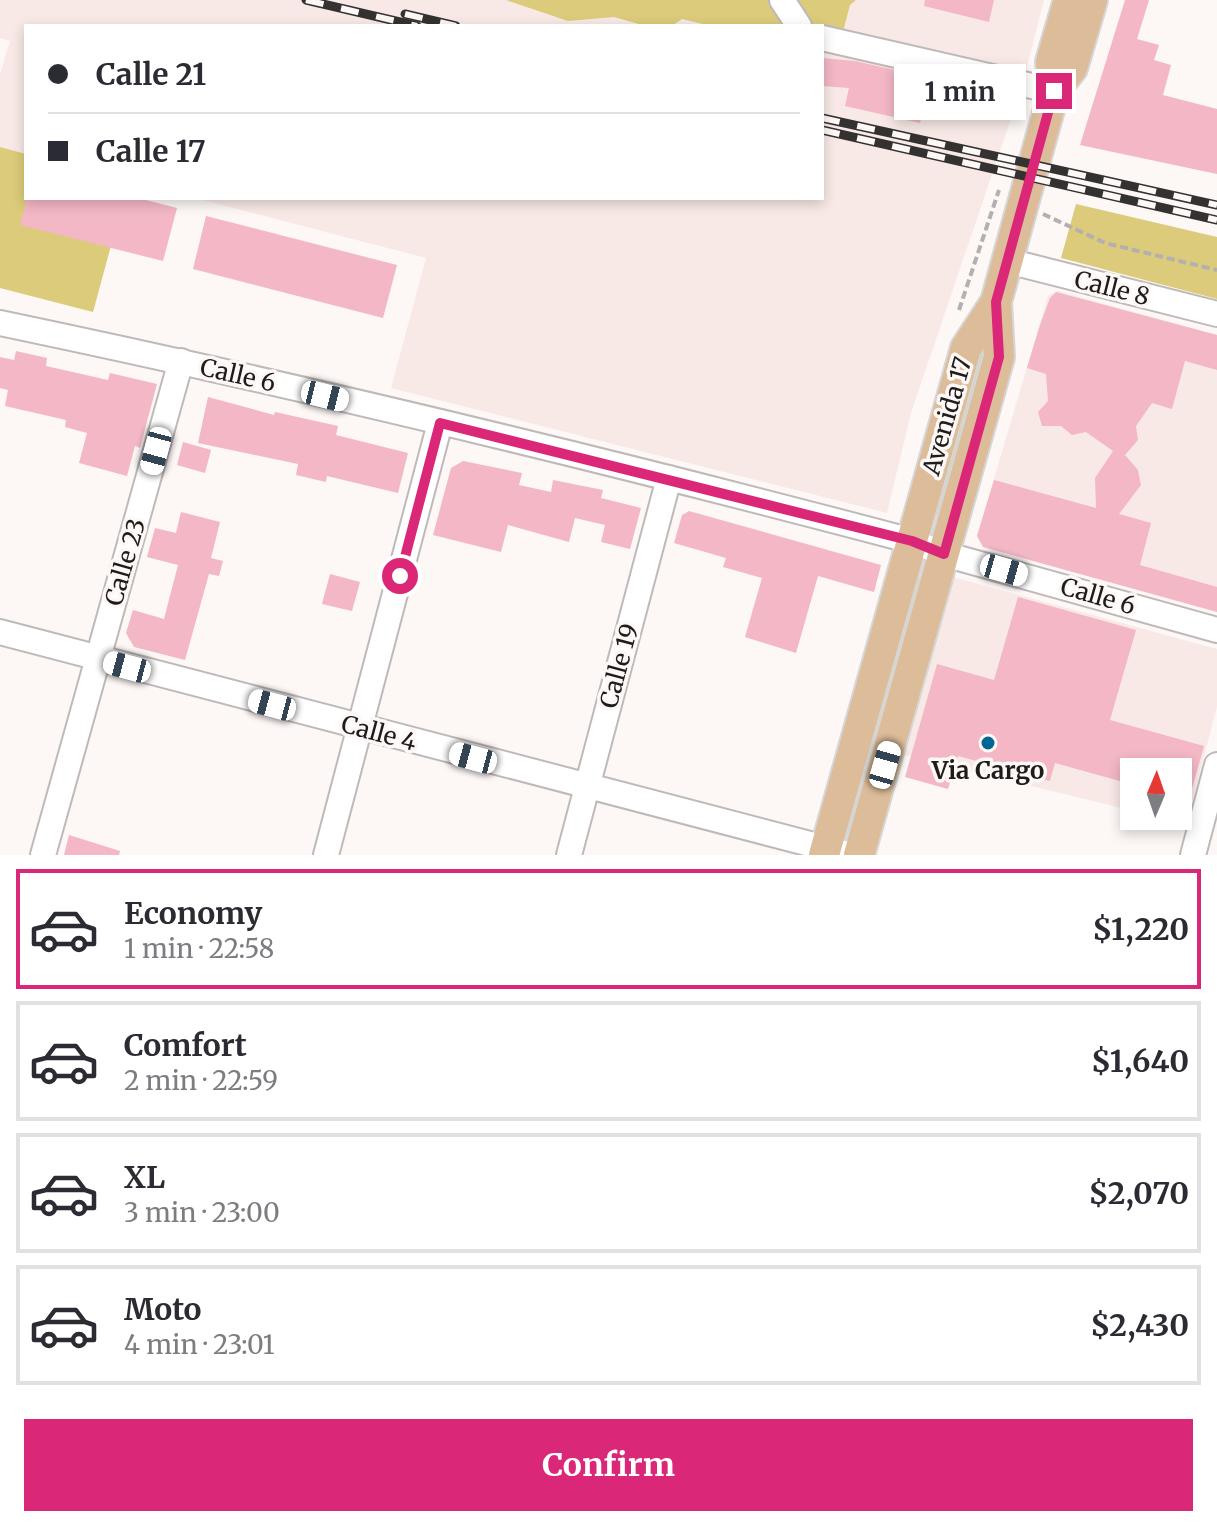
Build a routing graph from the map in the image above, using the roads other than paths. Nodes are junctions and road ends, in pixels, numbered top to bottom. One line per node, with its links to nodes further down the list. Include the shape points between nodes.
1 (782, 0): 4 (street)
2 (1069, 0): 6 (main road, via 1051,62)
3 (1092, 0): 6 (main road, via 1072,68)
4 (798, 24)
5 (824, 38): 6 (street)
6 (1054, 91): 7 (main road, via 1011,196)
7 (1008, 261): 8 (main road); 9 (street, Calle 8)
8 (996, 302): 14 (main road, Avenida 17, via 966,348); 15 (main road, Avenida 17, via 999,357)
9 (1217, 314)
10 (0, 323): 11 (street, Calle 6)
11 (181, 361): 12 (street, Calle 6); 18 (street, Calle 23)
12 (440, 423): 13 (street, Calle 6); 19 (street)
13 (669, 478): 14 (street, Calle 6); 21 (street, Calle 19)
14 (912, 541): 15 (street, Calle 6); 22 (main road, Avenida 17)
15 (944, 554): 16 (street, Calle 6); 26 (main road, Avenida 17)
16 (1217, 630)
17 (0, 632): 18 (street, Calle 4)
18 (98, 659): 19 (street, Calle 4); 23 (street, Calle 23)
19 (359, 728): 21 (street, Calle 4); 24 (street)
20 (1217, 765): 27 (street)
21 (587, 788): 22 (street, Calle 4); 25 (street, Calle 19)
22 (834, 853)
23 (43, 855)
24 (326, 855)
25 (569, 855)
26 (859, 855)
27 (1193, 855)

